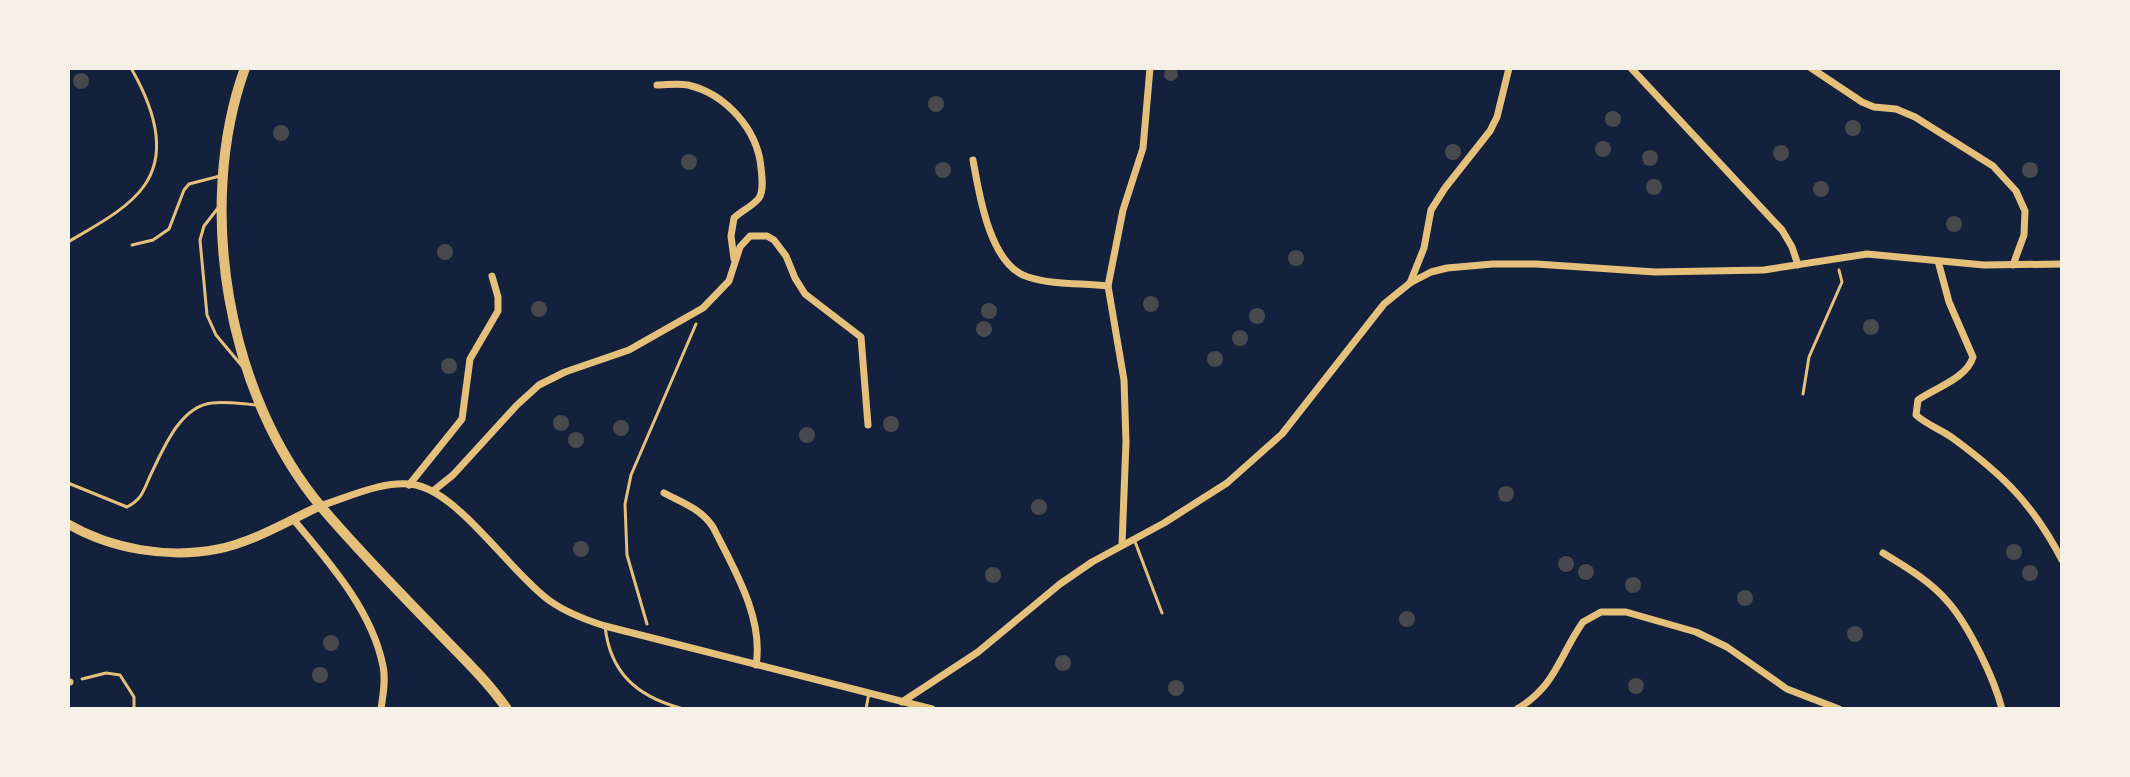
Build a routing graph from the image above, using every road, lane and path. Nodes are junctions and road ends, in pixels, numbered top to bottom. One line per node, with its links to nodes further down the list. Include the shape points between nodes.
1 (131, 68): 11 (path, via 153,114 153,167 144,186 123,207)
2 (245, 68): 9 (main road)
3 (1150, 68): 21 (street, via 1143,148 1123,210)
4 (1509, 68): 20 (street, via 1490,131 1431,210)
5 (1631, 68): 16 (street, via 1782,230)
6 (1811, 68): 17 (street, via 1862,102 1915,117 1999,172 2025,211 2024,235)
7 (657, 85): 18 (street, via 686,84 712,96 738,116 755,140 761,192 734,218)
8 (973, 160): 21 (street, via 985,215 1008,266 1027,277)
9 (223, 175): 10 (main road); 12 (lane, via 189,184 169,229)
10 (221, 204): 23 (main road, via 231,305); 23 (lane, via 200,240 207,315 216,335)
11 (68, 242)
12 (132, 245)
13 (1836, 258): 14 (street, via 1867,254); 16 (street); 24 (path, via 1842,282 1809,357)
14 (1938, 261): 17 (street); 37 (street, via 1973,357 1971,365 1918,400 1916,415 2009,482)
15 (2062, 264): 17 (street)
16 (1798, 265): 20 (street, via 1655,272 1493,264 1447,268)
17 (2013, 265)
18 (735, 266): 22 (street, via 722,291); 26 (street, via 744,240 767,236 780,247 805,294 859,334)
19 (492, 276): 28 (street, via 498,311 470,359 462,419)
20 (1410, 283): 34 (street, via 1384,304 1282,434 1251,463 1196,504)
21 (1108, 286): 35 (street, via 1124,380)
22 (703, 308): 29 (street, via 629,350 539,385); 40 (path, via 631,475 625,504 627,555)
23 (248, 372): 25 (main road)
24 (1803, 394)
25 (260, 405): 27 (lane, via 196,406 183,417 139,500 127,507); 31 (main road)
26 (868, 425)
27 (68, 483)
28 (409, 485): 29 (street); 31 (street, via 378,488)
29 (433, 491): 39 (street, via 548,600)
30 (664, 493): 41 (street, via 696,510 713,527 751,611 759,640)
31 (320, 506): 32 (street); 48 (main road)
32 (293, 519): 33 (street, via 220,549 186,553 112,543); 47 (street, via 354,598 369,629 384,669)
33 (68, 524)
34 (1134, 539): 35 (street); 38 (lane)
35 (1122, 545): 44 (street, via 1060,584 978,652)
36 (1883, 553): 53 (street, via 1948,601 1984,662)
37 (2062, 560)
38 (1162, 613)
39 (605, 626): 40 (street); 45 (lane, via 610,651 632,684 647,697)
40 (652, 639): 41 (street)
41 (756, 665): 43 (street)
42 (69, 682): 46 (path, via 120,675 134,697)
43 (869, 693): 44 (street); 49 (lane)
44 (902, 702): 50 (street)
45 (680, 708)
46 (134, 709)
47 (381, 709)
48 (507, 709)
49 (866, 709)
50 (932, 709)
51 (1517, 709): 52 (street, via 1549,684 1583,622 1611,610 1711,639 1787,689)
52 (1839, 709)
53 (2002, 709)

